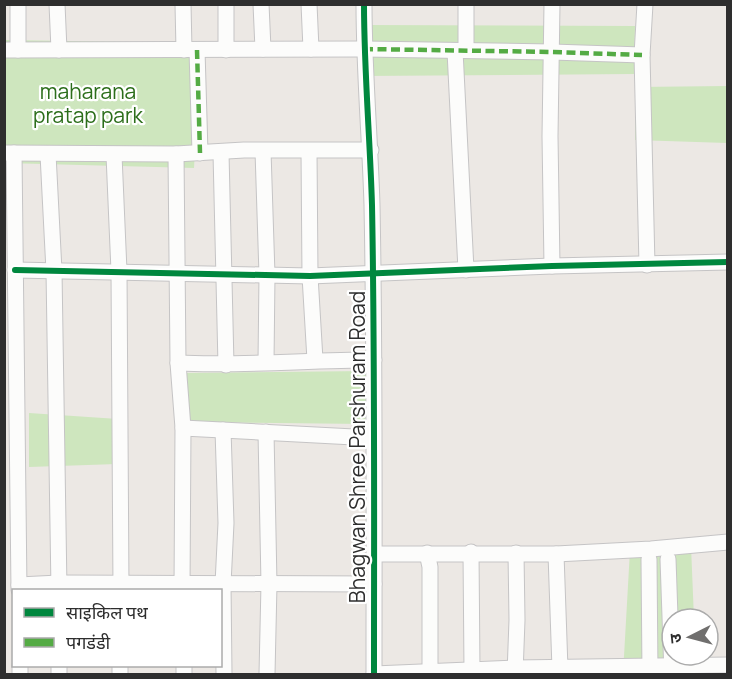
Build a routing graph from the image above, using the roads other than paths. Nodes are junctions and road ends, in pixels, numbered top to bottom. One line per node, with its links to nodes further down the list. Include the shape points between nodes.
1 (18, 4): 14 (street)
2 (57, 4): 15 (street)
3 (183, 4): 16 (street)
4 (226, 4): 17 (street)
5 (261, 4): 11 (street)
6 (309, 4): 12 (street)
7 (364, 4): 13 (street, Bhagwan Shree Parshuram Road)
8 (466, 4): 18 (street)
9 (552, 4): 19 (street)
10 (645, 4): 20 (street)
11 (262, 49): 12 (street); 17 (street)
12 (311, 49): 13 (street)
13 (364, 49): 18 (street); 21 (street, Bhagwan Shree Parshuram Road)
14 (11, 50): 15 (street)
15 (59, 50): 16 (street)
16 (191, 50): 17 (street); 25 (street)
17 (226, 50)
18 (461, 51): 19 (street); 34 (street)
19 (552, 52): 20 (street); 32 (street)
20 (642, 55): 31 (street)
21 (371, 150): 23 (street); 39 (street, Bhagwan Shree Parshuram Road)
22 (262, 151): 23 (street); 26 (street); 40 (street)
23 (309, 151): 41 (street)
24 (9, 153): 27 (street); 33 (street)
25 (200, 153): 26 (street); 29 (street)
26 (221, 153): 38 (street)
27 (48, 154): 28 (street); 35 (street)
28 (114, 154): 29 (street); 36 (street)
29 (176, 154): 37 (street)
30 (728, 262): 31 (street)
31 (647, 265): 32 (street)
32 (552, 266): 34 (street)
33 (15, 270): 35 (street); 65 (street)
34 (466, 270): 39 (street)
35 (54, 271): 36 (street); 62 (street)
36 (119, 271): 37 (street); 63 (street)
37 (176, 272): 38 (street); 45 (street)
38 (223, 273): 40 (street); 46 (street)
39 (373, 273): 41 (street); 43 (street, Bhagwan Shree Parshuram Road)
40 (267, 275): 41 (street); 44 (street)
41 (310, 276): 42 (street)
42 (315, 360): 43 (street); 44 (street)
43 (374, 360): 50 (street, Bhagwan Shree Parshuram Road)
44 (266, 362): 46 (street)
45 (178, 363): 46 (street); 47 (street)
46 (226, 365)
47 (183, 428): 48 (street); 64 (street)
48 (223, 430): 49 (street); 59 (street)
49 (266, 432): 50 (street); 60 (street)
50 (374, 438): 55 (street, Bhagwan Shree Parshuram Road)
51 (728, 542): 56 (street)
52 (471, 552): 53 (street); 54 (street); 70 (street)
53 (427, 553): 55 (street); 73 (street)
54 (516, 553): 56 (street); 71 (street)
55 (374, 554): 61 (street, Bhagwan Shree Parshuram Road)
56 (556, 554): 67 (street)
57 (668, 559): 69 (street)
58 (649, 560): 68 (street)
59 (223, 584): 60 (street); 64 (street); 74 (street)
60 (269, 584): 61 (street); 75 (street)
61 (374, 584): 72 (street, Bhagwan Shree Parshuram Road)
62 (59, 587): 63 (street); 65 (street)
63 (121, 587): 64 (street)
64 (182, 587)
65 (19, 588)
66 (728, 665): 69 (street)
67 (560, 669): 68 (street); 71 (street)
68 (650, 670): 69 (street)
69 (672, 670)
70 (472, 671): 71 (street); 73 (street)
71 (515, 671)
72 (374, 674): 73 (street)
73 (430, 674)
74 (224, 675)
75 (267, 675)

